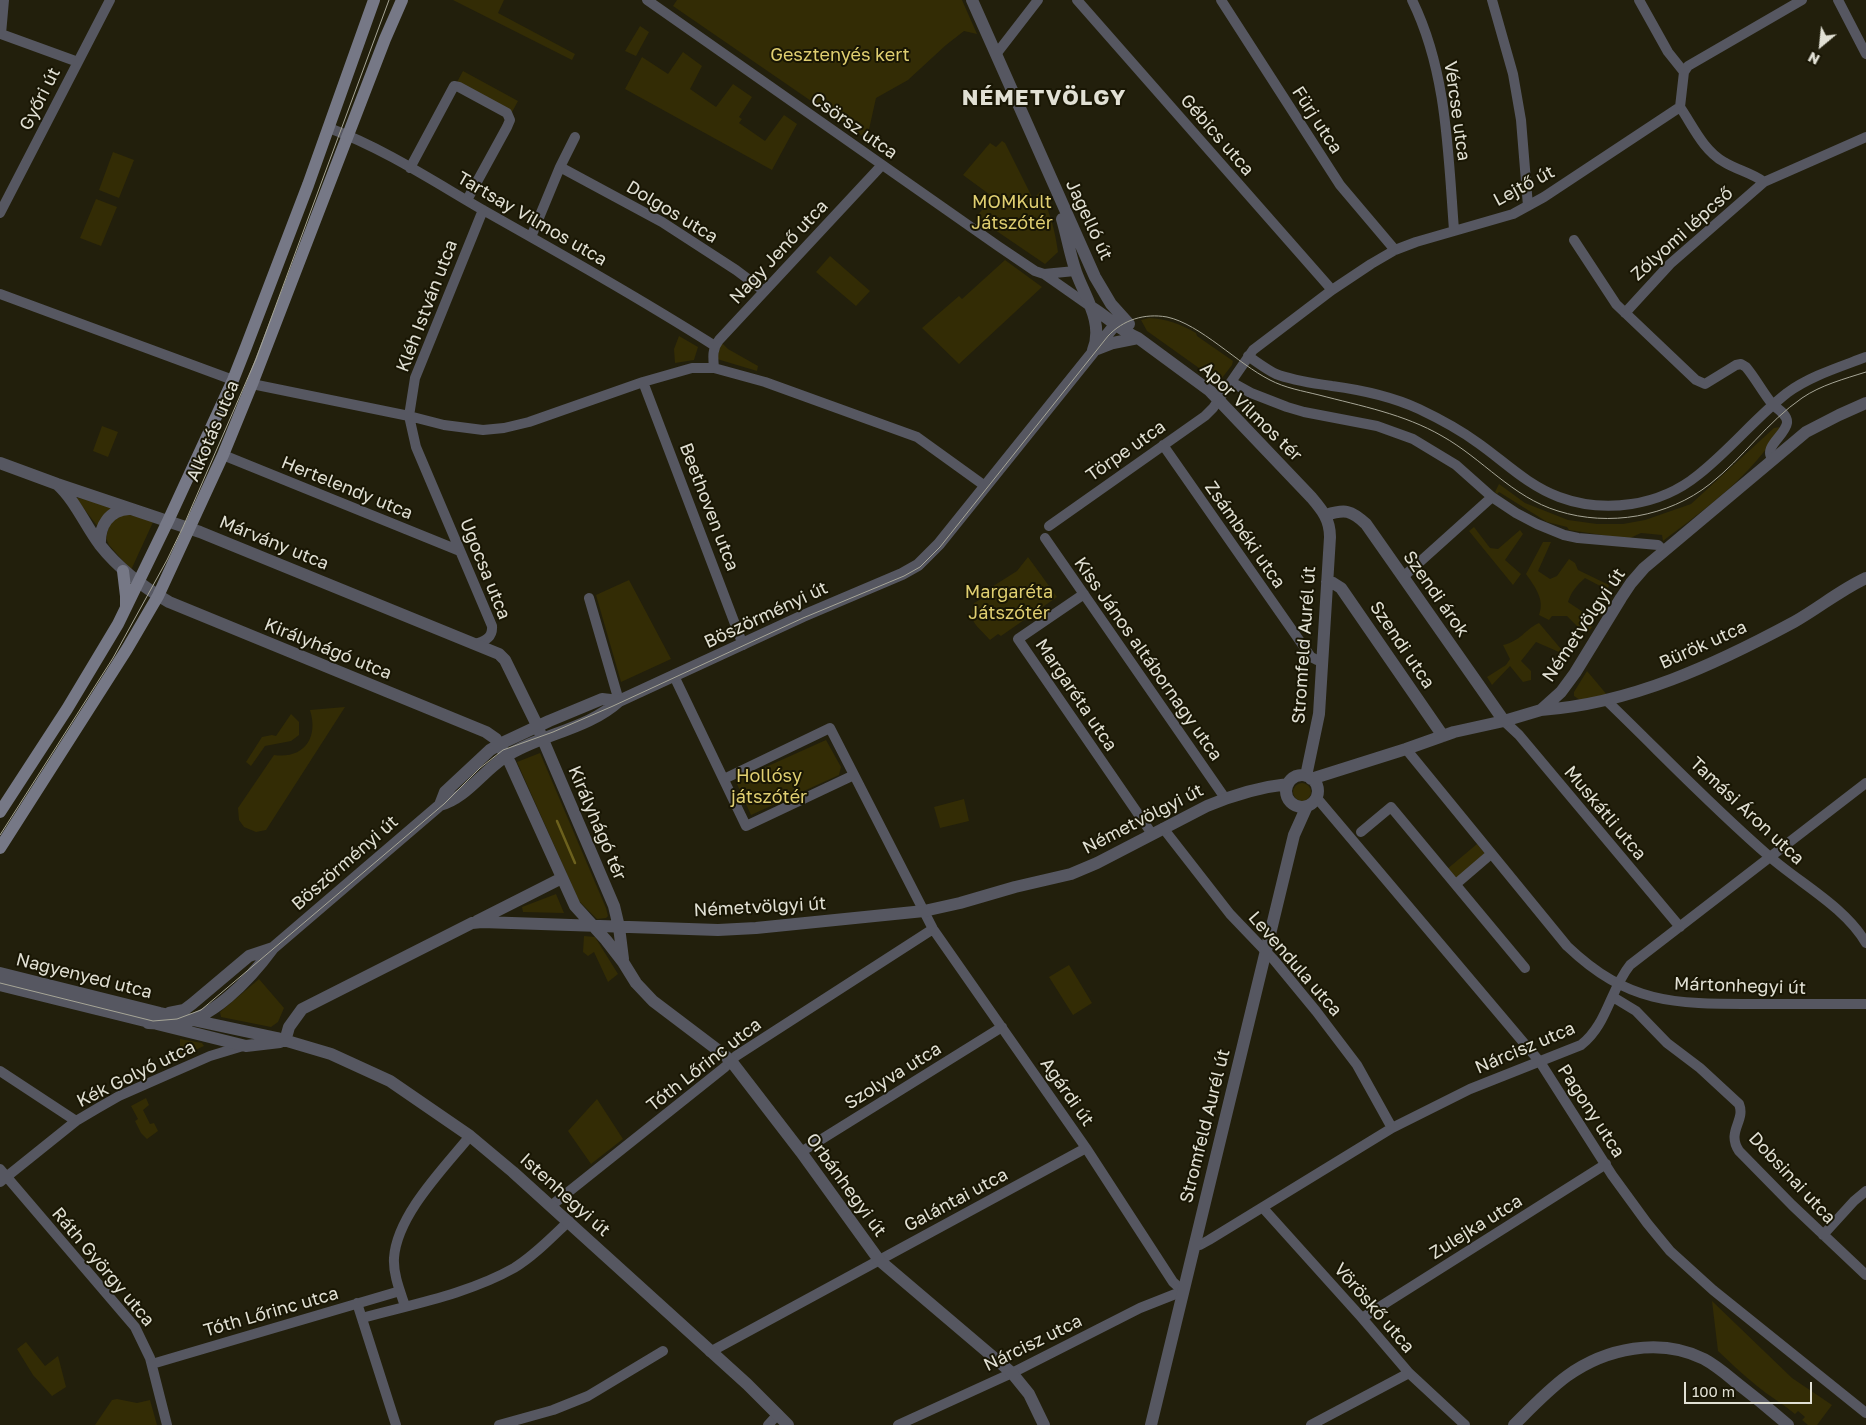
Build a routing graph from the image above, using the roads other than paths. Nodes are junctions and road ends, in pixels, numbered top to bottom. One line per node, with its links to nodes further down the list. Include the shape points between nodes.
1 (4, 0): 16 (street)
2 (110, 0): 19 (street, Győri út)
3 (374, 0): 22 (main road, Alkotás utca)
4 (402, 0): 23 (main road, Alkotás utca)
5 (647, 0): 26 (street, Csörsz utca)
6 (972, 0): 17 (street, Jagelló út)
7 (1038, 0): 17 (street)
8 (1077, 0): 42 (street, Gébics utca)
9 (1221, 0): 38 (street, Fürj utca, via 1340,184)
10 (1412, 0): 35 (street, Vércse utca, via 1436,67 1445,124)
11 (1492, 0): 32 (street, via 1513,74 1521,120)
12 (1639, 0): 20 (street, via 1668,52)
13 (1802, 0): 15 (street)
14 (1838, 0): 18 (street)
15 (1784, 4): 20 (street, via 1694,62)
16 (1, 34): 19 (street)
17 (996, 53): 29 (street, Jagelló út)
18 (1866, 54)
19 (78, 62): 34 (street, Győri út)
20 (1684, 72): 21 (street)
21 (1680, 107): 30 (street, via 1705,146 1716,156); 32 (street, Lejtő út)
22 (329, 128): 23 (street, Tartsay Vilmos utca); 54 (main road, Alkotás utca)
23 (348, 135): 28 (street, Tartsay Vilmos utca); 57 (main road, Alkotás utca)
24 (575, 137): 27 (street)
25 (1866, 137): 30 (street, Zólyomi lépcső)
26 (882, 165): 40 (street, Csörsz utca, via 1035,271); 43 (street, Nagy Jenő utca)
27 (560, 167): 36 (street); 43 (street, Dolgos utca, via 662,222)
28 (410, 168): 31 (street, Tartsay Vilmos utca); 31 (street, via 454,86 507,113 510,120 507,127)
29 (1050, 178): 39 (street, Jagelló út); 41 (street, Jagelló út)
30 (1764, 182): 46 (street, Zólyomi lépcső, via 1670,264)
31 (467, 200): 33 (street, Tartsay Vilmos utca)
32 (1528, 206): 35 (street, Lejtő út, via 1500,218)
33 (483, 210): 36 (street, Tartsay Vilmos utca); 61 (street, Kléh István utca, via 415,378)
34 (0, 213)
35 (1454, 230): 38 (street, Lejtő út)
36 (531, 237): 49 (street, Tartsay Vilmos utca)
37 (1574, 240): 46 (street)
38 (1395, 250): 42 (street, Lejtő út)
39 (1075, 271): 40 (street); 41 (street, Jagelló út); 45 (street, Jagelló út)
40 (1044, 274): 45 (street, Csörsz utca)
41 (1095, 277): 47 (street, Jagelló út)
42 (1332, 290): 51 (street, Lejtő út)
43 (764, 291): 49 (street, Nagy Jenő utca)
44 (0, 294): 54 (street)
45 (1091, 307): 47 (street); 50 (street, Böszörményi út, via 1096,325)
46 (1625, 313): 60 (street, via 1699,383 1711,382 1741,364)
47 (1120, 323): 48 (street, Apor Vilmos tér, via 1136,331); 50 (street, Böszörményi út)
48 (1138, 338): 50 (street, via 1106,345); 58 (street, Apor Vilmos tér)
49 (715, 346): 53 (street)
50 (1092, 352): 67 (street, Böszörményi út)
51 (1248, 356): 56 (street, Lejtő út); 60 (street, via 1267,369 1290,378 1399,400 1449,423 1535,486 1572,501 1589,504 1612,506 1639,502 1661,496 1697,477)
52 (1866, 357): 60 (street, via 1799,385)
53 (714, 368): 55 (street, via 692,368); 67 (street, via 755,378 918,437)
54 (233, 380): 71 (main road, Alkotás utca)
55 (642, 382): 61 (street, via 504,428 463,428); 88 (street, Beethoven utca)
56 (1231, 382): 58 (street, Lejtő út); 68 (street, via 1266,400 1309,414 1377,426 1408,437 1456,465)
57 (252, 384): 61 (street); 63 (main road, Alkotás utca)
58 (1218, 399): 62 (street, Törpe utca, via 1205,416); 70 (street, Apor Vilmos tér)
59 (1866, 403): 64 (street, Németvölgyi út, via 1806,432)
60 (1774, 405): 64 (street, via 1787,423 1770,450)
61 (409, 416): 76 (street, Ugocsa utca, via 416,447)
62 (1163, 445): 72 (street, Törpe utca); 89 (street, Zsámbéki utca, via 1311,657)
63 (223, 455): 73 (main road, Alkotás utca); 76 (street, Hertelendy utca)
64 (1773, 460): 77 (street, Németvölgyi út)
65 (0, 464): 66 (street, Márvány utca)
66 (57, 484): 69 (street, Márvány utca); 75 (street)
67 (985, 486): 88 (street, Böszörményi út, via 972,491 934,540 925,559 902,574)
68 (1492, 496): 77 (street, via 1537,524 1570,537 1658,545); 79 (street)
69 (131, 509): 71 (street, Márvány utca); 75 (street, via 121,510 108,518)
70 (1326, 515): 79 (street, Szendi árok, via 1344,511 1359,517); 82 (street, Stromfeld Aurél út, via 1330,530)
71 (168, 521): 73 (street, Márvány utca); 81 (main road, Alkotás utca)
72 (1049, 526)
73 (190, 528): 84 (main road, Alkotás utca); 87 (street, Márvány utca)
74 (1045, 538): 83 (street, Kiss János altábornagy utca)
75 (100, 545): 78 (street)
76 (460, 550): 87 (street, Ugocsa utca, via 493,631 485,641)
77 (1664, 551): 91 (street, Németvölgyi út, via 1631,583)
78 (123, 571): 81 (street); 86 (main road)
79 (1403, 577): 96 (street, Szendi árok)
80 (1866, 578): 93 (street, Bürök utca, via 1796,621 1704,666)
81 (140, 582): 84 (street, Királyhágó utca); 86 (main road, Alkotás utca)
82 (1327, 582): 89 (street, Stromfeld Aurél út); 98 (street, Szendi utca, via 1341,588)
83 (1084, 594): 109 (street, Kiss János altábornagy utca); 115 (street, Margaréta utca, via 1018,639)
84 (158, 596): 99 (street, Királyhágó utca, via 486,732); 117 (main road, Alkotás utca, via 128,649)
85 (589, 598): 92 (street)
86 (126, 610): 112 (main road, Alkotás utca)
87 (474, 644): 97 (street, via 499,654 505,660)
88 (743, 644): 90 (street, Böszörményi út)
89 (1322, 661): 103 (street, Stromfeld Aurél út, via 1317,726)
90 (674, 676): 92 (street, Böszörményi út); 104 (street)
91 (1561, 692): 94 (street); 95 (street, Németvölgyi út)
92 (619, 701): 97 (street, Böszörményi út, via 602,699)
93 (1607, 701): 94 (street, Bürök utca); 119 (street, Tamási Áron utca)
94 (1586, 706): 95 (street, Bürök utca)
95 (1541, 710): 96 (street, Németvölgyi út)
96 (1504, 721): 98 (street, Németvölgyi út); 126 (street, Muskátli utca)
97 (540, 734): 99 (street, Böszörményi út); 125 (street, Királyhágó tér, via 614,906)
98 (1443, 736): 100 (street, Németvölgyi út)
99 (503, 749): 120 (street); 129 (street, Böszörményi út, via 491,768 453,801 440,805)
100 (1406, 749): 101 (street, Németvölgyi út); 118 (street, Mártonhegyi út)
101 (1348, 768): 103 (street, Németvölgyi út); 108 (street, Németvölgyi út, via 1326,782)
102 (854, 775): 104 (street, Agárdi út, via 830,728); 104 (street, via 746,826); 122 (street, Agárdi út)
103 (1308, 777): 106 (street, via 1296,777); 108 (street, via 1317,786)
104 (724, 779)
105 (1866, 783): 119 (street, Nárcisz utca)
106 (1288, 784): 107 (street, Németvölgyi út); 110 (street)
107 (1254, 790): 109 (street, Németvölgyi út); 110 (street, Németvölgyi út, via 1275,793)
108 (1317, 795): 111 (street); 149 (street, Pagony utca)
109 (1225, 798): 113 (street, Németvölgyi út)
110 (1290, 800): 111 (street); 116 (street, Stromfeld Aurél út)
111 (1306, 806): 116 (street, Stromfeld Aurél út)
112 (0, 812)
113 (1163, 828): 115 (street, Németvölgyi út); 130 (street, Levendula utca, via 1230,914)
114 (1361, 832): 121 (street, via 1391,807)
115 (1152, 834): 122 (street, Németvölgyi út, via 1071,874)
116 (1294, 835): 130 (street, Stromfeld Aurél út)
117 (0, 848)
118 (1491, 854): 121 (street); 134 (street, Mártonhegyi út, via 1567,946 1593,969)
119 (1770, 857): 126 (street, Nárcisz utca); 128 (street, Tamási Áron utca, via 1846,917)
120 (562, 878): 123 (street); 124 (street, via 576,906)
121 (1456, 884): 132 (street)
122 (924, 911): 125 (street, Németvölgyi út, via 718,930); 127 (street, Agárdi út)
123 (472, 923): 124 (street, Németvölgyi út); 146 (street, Németvölgyi út, via 302,1009 289,1027)
124 (594, 926): 125 (street, Németvölgyi út); 131 (street, Orbánhegyi út)
125 (619, 927): 131 (street, Orbánhegyi út)
126 (1680, 927): 134 (street, Nárcisz utca, via 1630,965)
127 (933, 929): 145 (street, Agárdi út); 148 (street, Tóth Lőrinc utca)
128 (1866, 943)
129 (273, 948): 139 (street, Böszörményi út, via 250,976); 141 (street, Böszörményi út, via 250,956 184,1010)
130 (1266, 952): 152 (street, Levendula utca, via 1357,1065); 163 (street, Stromfeld Aurél út)
131 (623, 962): 148 (street, Orbánhegyi út, via 644,993)
132 (1525, 968)
133 (0, 973): 141 (street, Nagyenyed utca)
134 (1618, 984): 136 (street, Mártonhegyi út); 137 (street, Nárcisz utca)
135 (0, 985): 143 (street, Nagyenyed utca)
136 (1644, 995): 138 (street, Mártonhegyi út, via 1699,1004); 140 (street)
137 (1613, 998): 140 (street, Dobsinai utca); 149 (street, Nárcisz utca, via 1588,1039)
138 (1866, 1004)
139 (212, 1008): 142 (street, Böszörményi út); 144 (street, via 209,1015)
140 (1636, 1011): 162 (street, Dobsinai utca, via 1667,1043 1739,1104 1735,1144)
141 (160, 1013): 142 (street, Istenhegyi út)
142 (192, 1020): 143 (street, Böszörményi út, via 172,1025); 144 (street, Istenhegyi út)
143 (148, 1023): 147 (street, Istenhegyi út)
144 (215, 1025): 146 (street, Istenhegyi út)
145 (1002, 1027): 154 (street, Agárdi út); 155 (street, Szolyva utca)
146 (285, 1041): 147 (street, Istenhegyi út); 153 (street, Istenhegyi út, via 331,1054 382,1077)
147 (246, 1046): 151 (street, Kék Golyó utca, via 210,1056 119,1096)
148 (731, 1061): 155 (street, Orbánhegyi út); 159 (street, Tóth Lőrinc utca)
149 (1540, 1062): 152 (street, Nárcisz utca, via 1470,1089); 156 (street, Pagony utca)
150 (0, 1071): 151 (street)
151 (76, 1121): 157 (street, Kék Golyó utca)
152 (1392, 1128): 160 (street, Nárcisz utca)
153 (470, 1136): 159 (street, Istenhegyi út); 166 (street, via 416,1204 400,1234 394,1259)
154 (1086, 1148): 164 (street, Galántai utca); 167 (street, Agárdi út, via 1173,1282)
155 (801, 1152): 164 (street, Orbánhegyi út)
156 (1606, 1164): 171 (street, Zulejka utca); 177 (street, Pagony utca, via 1647,1223 1698,1278)
157 (2, 1176): 174 (street, Ráth György utca, via 135,1326)
158 (1866, 1191): 162 (street)
159 (552, 1205): 161 (street, Istenhegyi út)
160 (1263, 1208): 163 (street, Nárcisz utca, via 1200,1244); 171 (street, Vöröskő utca)
161 (569, 1221): 169 (street, Tóth Lőrinc utca, via 526,1259 494,1278); 173 (street, Istenhegyi út)
162 (1823, 1235): 165 (street, Dobsinai utca)
163 (1194, 1244): 167 (street, Stromfeld Aurél út)
164 (879, 1260): 173 (street, Galántai utca); 175 (street, Orbánhegyi út)
165 (1866, 1275)
166 (400, 1291): 168 (street, Tóth Lőrinc utca); 169 (street)
167 (1183, 1291): 175 (street, Nárcisz utca, via 1140,1308); 186 (street, Stromfeld Aurél út)
168 (357, 1303): 170 (street); 174 (street, Tóth Lőrinc utca)
169 (405, 1306): 170 (street, Tóth Lőrinc utca)
170 (362, 1318): 180 (street)
171 (1362, 1318): 176 (street, Vöröskő utca)
172 (664, 1351): 181 (street, via 588,1396)
173 (710, 1352): 178 (street, Istenhegyi út)
174 (152, 1364): 179 (street, Ráth György utca)
175 (1012, 1373): 184 (street, Nárcisz utca); 185 (street, Orbánhegyi út, via 1029,1394)
176 (1409, 1373): 187 (street); 188 (street, Vöröskő utca)
177 (1866, 1413)
178 (778, 1414): 182 (street); 183 (street, Istenhegyi út)
179 (167, 1425)
180 (396, 1425)
181 (499, 1425)
182 (768, 1425)
183 (788, 1425)
184 (898, 1425)
185 (1044, 1425)
186 (1151, 1425)
187 (1311, 1425)
188 (1465, 1425)
189 (1514, 1425): 190 (street, via 1548,1391 1588,1363 1615,1352 1655,1347 1679,1350 1714,1364)
190 (1788, 1425)

